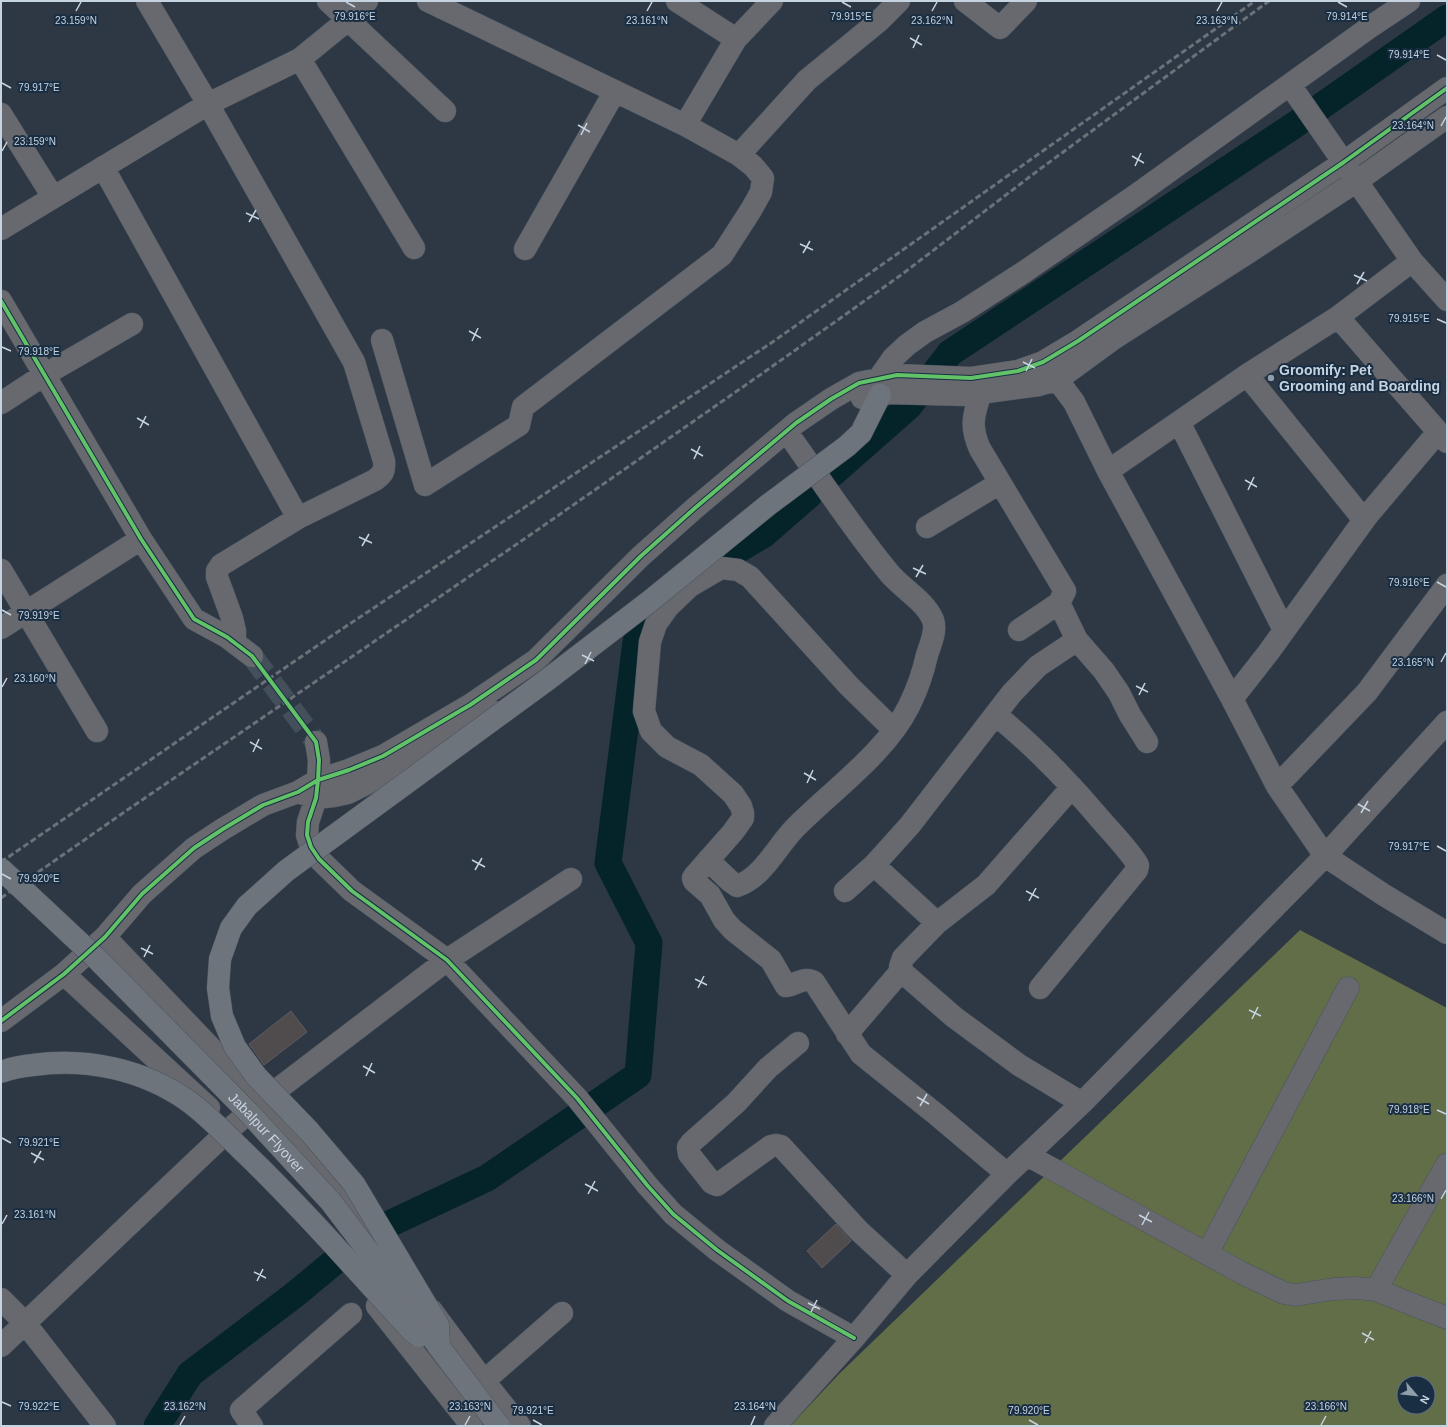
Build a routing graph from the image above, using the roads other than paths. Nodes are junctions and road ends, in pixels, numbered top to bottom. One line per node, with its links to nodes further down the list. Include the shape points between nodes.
1 (147, 1): 17 (street)
2 (328, 1): 11 (street)
3 (366, 1): 11 (street)
4 (677, 1): 12 (street)
5 (772, 1): 12 (street)
6 (899, 1): 22 (street, via 879,21 807,80)
7 (965, 1): 8 (street, via 1000,28)
8 (1026, 1)
9 (1409, 1): 16 (street, via 1370,27)
10 (430, 2): 15 (street)
11 (349, 20): 13 (street); 18 (street)
12 (736, 39): 21 (street)
13 (300, 59): 17 (street); 28 (street)
14 (1447, 88): 23 (street)
15 (614, 91): 21 (street); 29 (street)
16 (1295, 92): 23 (street); 40 (street, via 1130,199 1024,272 962,312 925,332 893,358)
17 (208, 104): 24 (street); 44 (street, via 354,362)
18 (445, 110)
19 (1, 114): 26 (street)
20 (1446, 120): 25 (street)
21 (685, 125): 22 (street)
22 (739, 155): 42 (street, via 763,178 761,192 722,255 523,407 519,425 425,485)
23 (1344, 162): 25 (street); 36 (street)
24 (103, 167): 26 (street); 50 (street)
25 (1357, 181): 30 (street); 39 (street, via 1113,339)
26 (53, 197): 27 (street)
27 (1, 229)
28 (414, 248)
29 (525, 249)
30 (1412, 260): 31 (street); 33 (street)
31 (1447, 300)
32 (1, 301): 37 (street)
33 (1338, 317): 38 (street); 46 (street)
34 (132, 324): 37 (street)
35 (382, 340): 42 (street)
36 (1043, 362): 39 (street); 41 (street)
37 (44, 375): 43 (street); 53 (street)
38 (1247, 375): 45 (street); 51 (street)
39 (1057, 380): 41 (street, via 1039,386); 48 (street, via 1074,402)
40 (882, 388): 41 (street); 47 (street, via 821,420); 71 (street, via 859,383 796,422 641,556 536,660 470,705 383,756); 106 (main road, bridge, via 861,433 847,446 768,505 650,601 547,680 286,871 247,906 231,928 220,959 218,988 222,1016 235,1047 257,1077 309,1131 354,1184 438,1325)
41 (972, 389): 49 (street, via 975,437)
42 (400, 401): 44 (street)
43 (1, 402)
44 (370, 415): 50 (street, via 384,461 383,474)
45 (1179, 422): 48 (street); 60 (street)
46 (1443, 437): 51 (street)
47 (794, 442): 65 (street, via 882,564 927,610 934,621 934,633 923,670 909,707); 71 (street, via 729,495 625,588 545,671 524,687 384,775 348,793 334,796)
48 (1108, 471): 62 (street)
49 (1000, 483): 52 (street); 56 (street, via 1065,590)
50 (298, 518): 53 (street, via 221,565 217,571 218,583 243,650 227,637 194,619)
51 (1364, 520): 60 (street)
52 (927, 527)
53 (141, 539): 57 (street)
54 (1, 570): 57 (street)
55 (1447, 585): 69 (street, via 1367,692)
56 (1059, 603): 59 (street); 61 (street)
57 (25, 611): 58 (street); 66 (street)
58 (1, 628)
59 (1019, 630)
60 (1284, 630): 62 (street)
61 (1077, 640): 63 (street, via 1038,666 1012,693); 68 (street, via 1119,692)
62 (1232, 699): 69 (street)
63 (996, 715): 70 (street, via 1038,751); 74 (street, via 910,826)
64 (1447, 722): 72 (street)
65 (894, 730): 73 (street, via 874,754 789,834 747,883 737,886 730,882); 73 (street, via 849,686 750,576 738,570 721,568 690,586 668,607 656,624 650,642 644,711 652,730 667,747 701,765 733,794 741,806 743,818)
66 (97, 731)
67 (316, 742): 71 (street, via 319,760)
68 (1147, 742)
69 (1277, 786): 72 (street)
70 (1072, 787): 78 (street, via 986,885); 84 (street, via 1138,865 1137,870)
71 (311, 790): 80 (street, via 263,805 194,848 142,894); 81 (street, via 307,834 319,860 352,891)
72 (1325, 856): 79 (street); 91 (street)
73 (708, 860): 87 (street, via 693,878 710,895 724,920 771,960 786,986 805,979 814,982)
74 (874, 865): 77 (street); 78 (street)
75 (1, 868): 106 (main road, Jabalpur Flyover, bridge, via 95,957 249,1112 331,1202)
76 (570, 879): 81 (street)
77 (845, 891)
78 (937, 923): 82 (street, via 903,958)
79 (1447, 932)
80 (105, 937): 83 (street); 90 (street)
81 (447, 960): 90 (street); 104 (street, via 577,1098 647,1185 674,1214 717,1250 788,1301)
82 (901, 971): 87 (street); 91 (street, via 954,1017 1019,1065)
83 (64, 974): 86 (street); 92 (street)
84 (1040, 988)
85 (1348, 988): 96 (street)
86 (1, 1021)
87 (847, 1034): 95 (street, via 861,1054)
88 (798, 1043): 97 (street, via 768,1068 736,1102 692,1142 688,1147 689,1154 712,1183 717,1185 772,1146 781,1146 858,1230)
89 (1, 1072): 106 (main road, bridge, via 54,1062 94,1064 130,1072 163,1086 189,1102 280,1187 412,1331)
90 (261, 1102): 92 (street); 107 (street, via 366,1224)
91 (1082, 1103): 93 (street)
92 (231, 1128): 103 (street); 110 (street, via 361,1285)
93 (1026, 1155): 95 (street); 96 (street)
94 (1447, 1164): 98 (street)
95 (1007, 1174): 97 (street)
96 (1207, 1254): 98 (street, via 1284,1293 1294,1295 1357,1288)
97 (907, 1275): 104 (street)
98 (1376, 1290): 102 (street)
99 (1, 1299): 103 (street)
100 (562, 1313): 107 (street)
101 (351, 1314): 109 (street, via 241,1410)
102 (1447, 1318)
103 (25, 1324): 105 (street); 108 (street)
104 (854, 1338): 113 (street)
105 (1, 1346)
106 (441, 1350): 111 (main road, Jabalpur Flyover, bridge)
107 (484, 1382): 112 (street)
108 (104, 1426)
109 (252, 1426)
110 (472, 1426)
111 (499, 1426)
112 (520, 1426)
113 (775, 1426)

